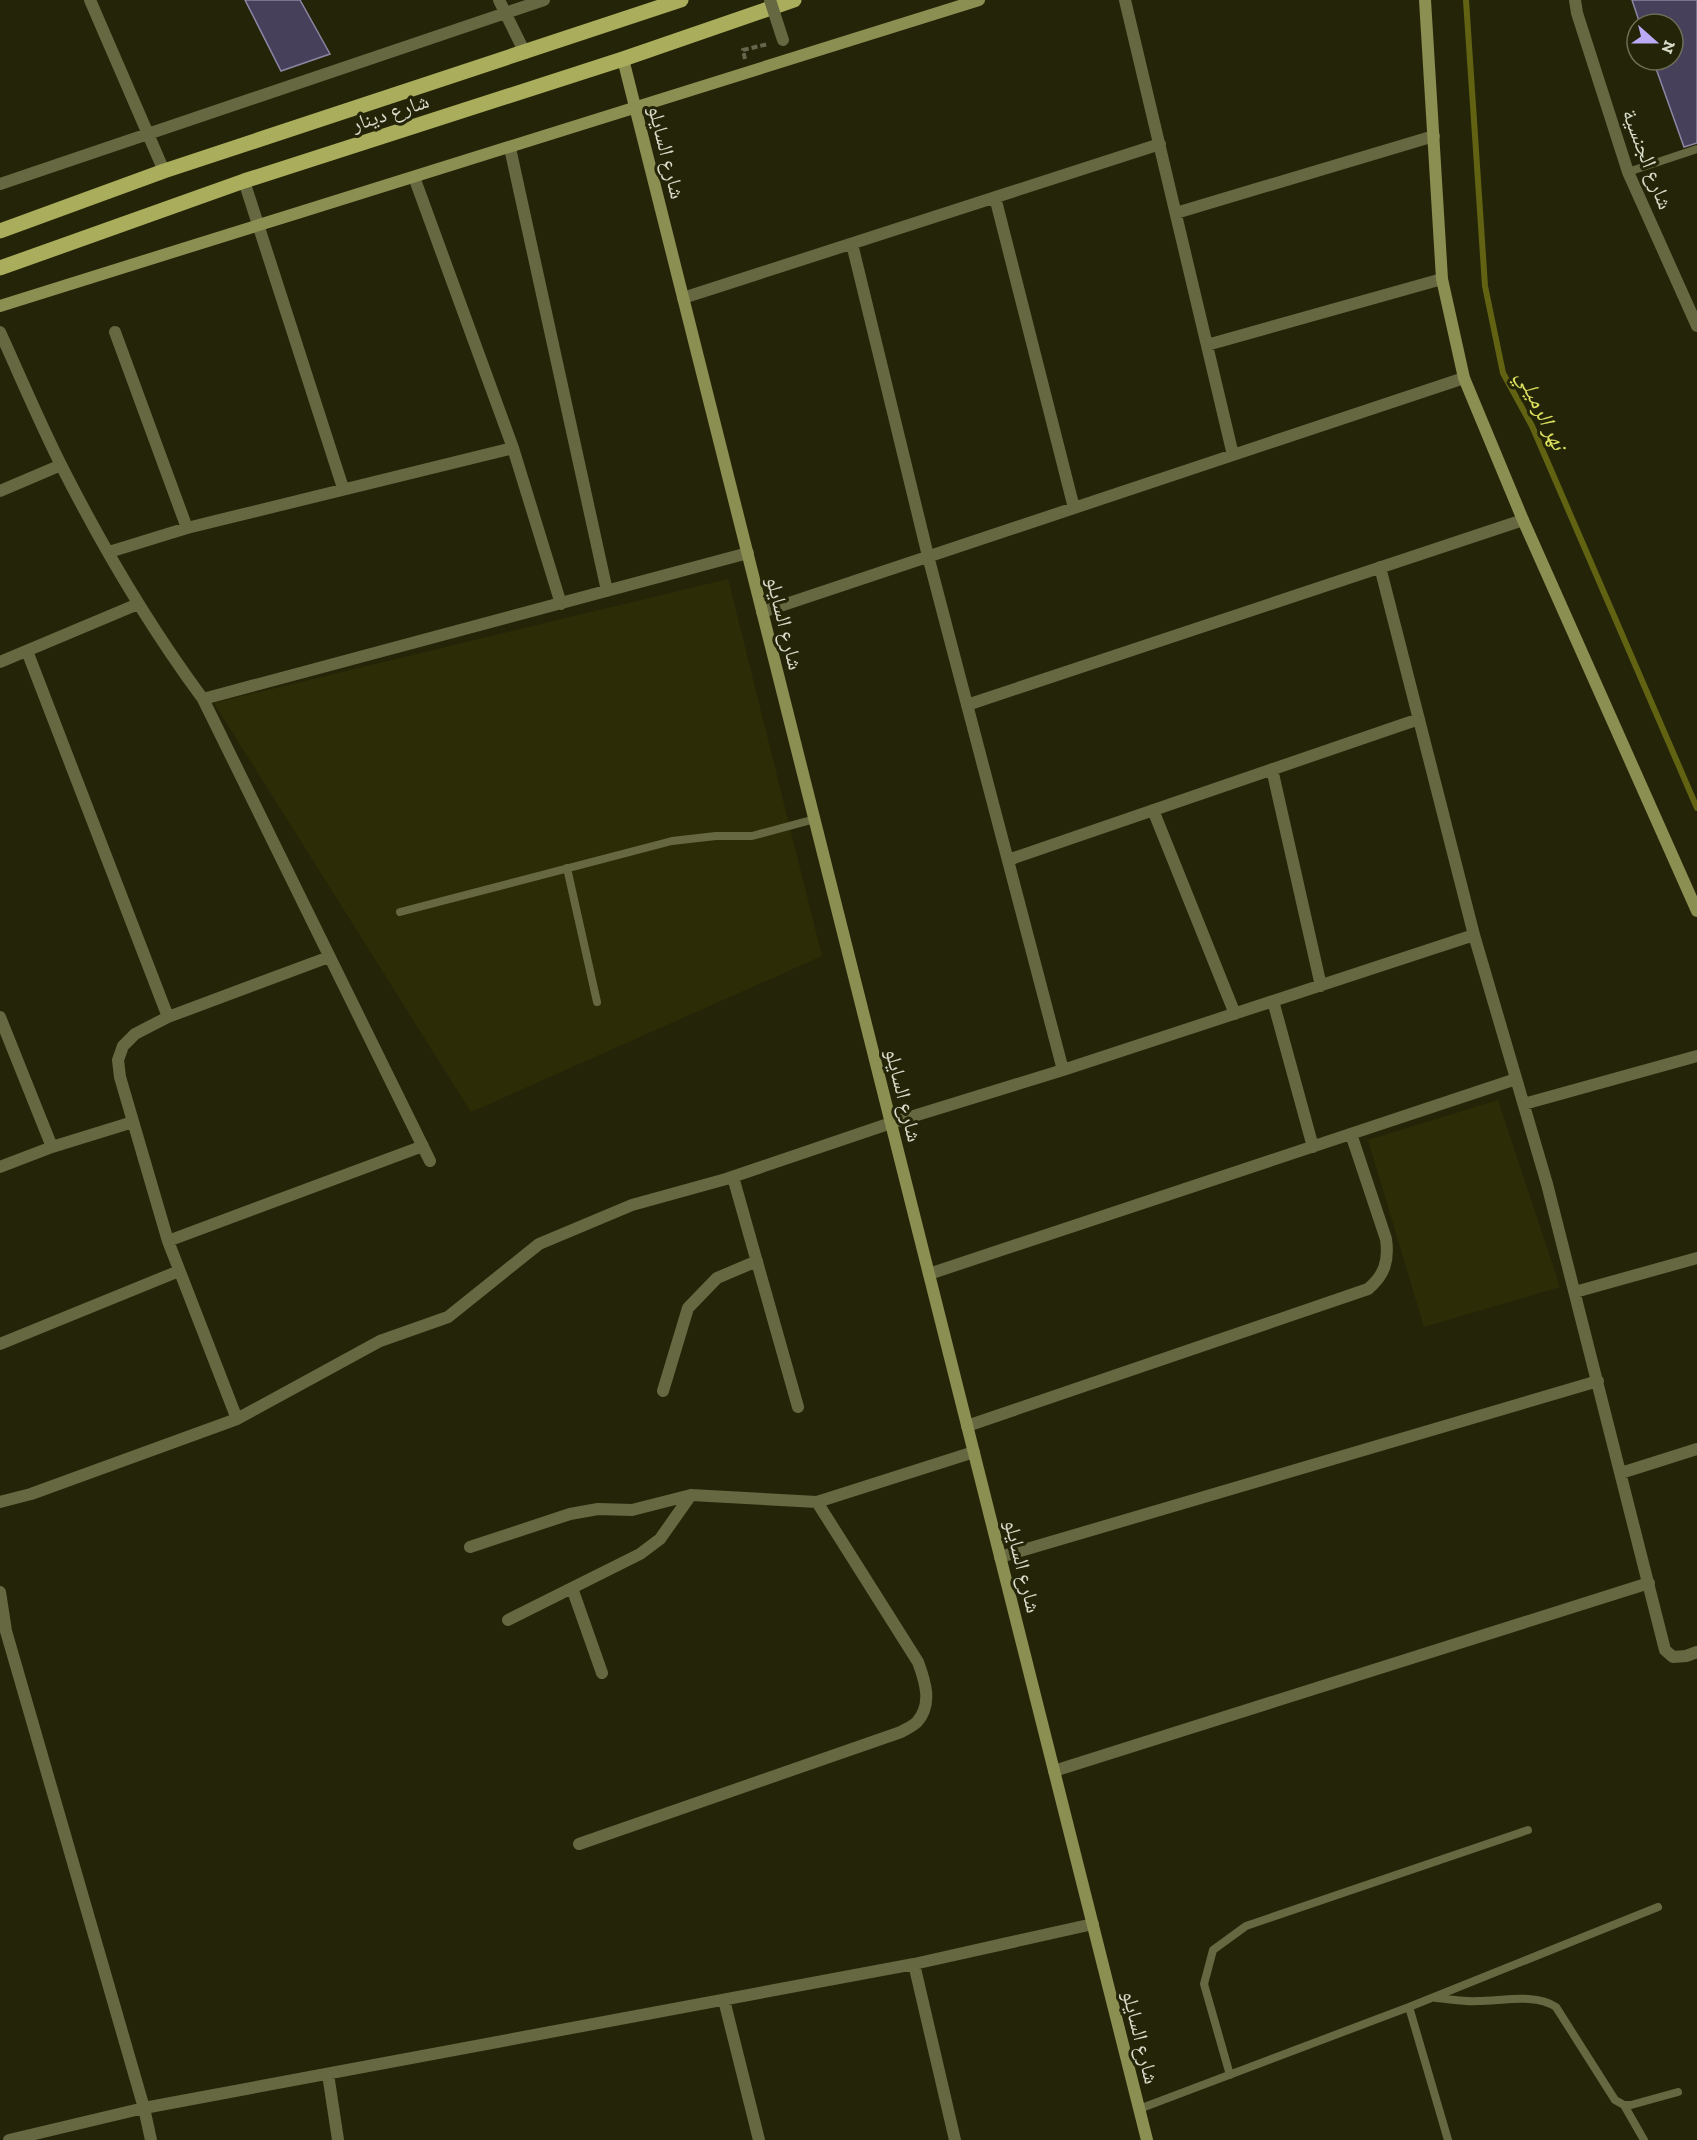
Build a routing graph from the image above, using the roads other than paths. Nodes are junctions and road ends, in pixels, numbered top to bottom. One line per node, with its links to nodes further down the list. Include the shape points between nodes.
1 (90, 0): 16 (street)
2 (499, 0): 11 (street)
3 (544, 0): 11 (street)
4 (681, 0): 13 (main road, شارع دينار)
5 (770, 0): 12 (street, bridge)
6 (794, 0): 14 (main road, شارع دينار)
7 (979, 0): 15 (street)
8 (1125, 0): 18 (street)
9 (1425, 0): 17 (street)
10 (1575, 0): 22 (street, شارع الجنسية)
11 (506, 13): 13 (street); 16 (street)
12 (783, 40)
13 (525, 53): 21 (main road, شارع دينار)
14 (623, 59): 15 (street, شارع السايلو); 24 (main road, شارع دينار)
15 (636, 109): 19 (street); 33 (street, شارع السايلو)
16 (146, 133): 21 (street); 25 (street)
17 (1434, 136): 27 (street); 32 (street)
18 (1160, 144): 26 (street); 27 (street)
19 (510, 148): 23 (street); 52 (street)
20 (1697, 149): 22 (lane)
21 (164, 171): 29 (main road, شارع دينار)
22 (1628, 172): 35 (street, شارع الجنسية)
23 (414, 177): 28 (street); 40 (street)
24 (244, 181): 28 (street); 31 (main road, شارع دينار)
25 (0, 184)
26 (994, 197): 30 (street); 45 (street)
27 (1176, 213): 38 (street)
28 (258, 225): 34 (street); 43 (street)
29 (0, 231)
30 (852, 244): 33 (street); 50 (street)
31 (0, 267)
32 (1442, 279): 38 (street); 39 (street)
33 (683, 298): 49 (street, شارع السايلو)
34 (0, 306)
35 (1697, 326)
36 (0, 332): 42 (street)
37 (115, 332): 47 (street)
38 (1207, 345): 41 (street)
39 (1464, 378): 41 (street); 46 (street)
40 (513, 448): 43 (street); 54 (street)
41 (1233, 455): 45 (street)
42 (61, 465): 44 (street); 48 (street)
43 (343, 488): 47 (street)
44 (0, 491)
45 (1074, 508): 50 (street)
46 (1523, 520): 51 (street); 66 (street)
47 (187, 528): 48 (street)
48 (109, 552): 53 (street)
49 (747, 553): 52 (street); 55 (street, شارع السايلو)
50 (928, 556): 55 (street); 59 (street)
51 (1380, 567): 59 (street); 60 (street)
52 (607, 591): 54 (street)
53 (138, 604): 56 (street); 58 (street)
54 (561, 604): 58 (street)
55 (762, 612): 63 (street, شارع السايلو)
56 (27, 651): 57 (street); 75 (street)
57 (0, 662)
58 (203, 699): 69 (street)
59 (967, 705): 64 (street)
60 (1419, 719): 61 (street); 68 (street)
61 (1272, 769): 62 (street); 70 (street)
62 (1153, 810): 64 (street); 73 (street)
63 (814, 819): 65 (lane, via 752,836 672,841); 81 (street, شارع السايلو)
64 (1008, 860): 77 (street)
65 (567, 868): 67 (lane); 72 (lane)
66 (1697, 911)
67 (400, 912)
68 (1474, 935): 70 (street); 78 (street)
69 (329, 957): 75 (street); 83 (street)
70 (1321, 986): 71 (street)
71 (1273, 1001): 73 (street); 85 (street)
72 (597, 1002)
73 (1235, 1014): 77 (street)
74 (0, 1017): 84 (street)
75 (168, 1017): 80 (street, via 135,1034 123,1046 118,1060)
76 (1697, 1056): 79 (street)
77 (1063, 1070): 81 (street)
78 (1516, 1079): 79 (street); 82 (street)
79 (1524, 1104): 94 (street)
80 (133, 1122): 84 (street); 89 (street)
81 (891, 1123): 88 (street); 93 (street, شارع السايلو)
82 (1351, 1134): 85 (street); 100 (street, via 1388,1252 1379,1280 1368,1289)
83 (423, 1146): 86 (street); 89 (street)
84 (52, 1147): 87 (street)
85 (1313, 1147): 93 (street)
86 (430, 1161)
87 (0, 1167)
88 (733, 1177): 91 (street); 99 (street, via 632,1205 539,1244 448,1317 381,1341)
89 (168, 1241): 92 (street)
90 (1697, 1258): 94 (street)
91 (757, 1261): 97 (street, via 717,1278 688,1308); 98 (street)
92 (180, 1271): 95 (street); 99 (street)
93 (929, 1274): 100 (street, شارع السايلو)
94 (1575, 1292): 96 (street)
95 (0, 1344)
96 (1598, 1382): 103 (street); 108 (street)
97 (663, 1391)
98 (798, 1407)
99 (237, 1419): 105 (street)
100 (967, 1426): 102 (street, شارع السايلو)
101 (1697, 1449): 103 (street)
102 (974, 1452): 106 (street); 108 (street, شارع السايلو)
103 (1621, 1473): 109 (street)
104 (691, 1495): 106 (street); 107 (street, via 632,1510 598,1509 570,1514); 110 (street, via 660,1539)
105 (0, 1502)
106 (817, 1502): 118 (street, via 918,1662 927,1687 926,1703 917,1721 901,1732)
107 (470, 1547)
108 (1000, 1557): 116 (street, شارع السايلو)
109 (1649, 1583): 114 (street, via 1665,1650 1673,1657); 116 (street)
110 (572, 1588): 112 (street); 115 (street)
111 (0, 1592): 113 (street)
112 (508, 1620)
113 (3, 1632): 129 (street)
114 (1697, 1652)
115 (602, 1673)
116 (1054, 1771): 120 (street, شارع السايلو)
117 (1528, 1830): 126 (lane, via 1246,1926 1213,1950 1204,1984)
118 (579, 1844)
119 (1658, 1907): 122 (lane)
120 (1093, 1924): 121 (street); 130 (street, شارع السايلو)
121 (914, 1964): 123 (street); 135 (street)
122 (1433, 1998): 124 (lane); 128 (lane, via 1549,2002)
123 (724, 2000): 125 (street); 134 (street)
124 (1409, 2007): 126 (lane); 137 (lane)
125 (328, 2074): 129 (street); 133 (street)
126 (1230, 2075): 130 (lane)
127 (1678, 2092): 128 (lane)
128 (1624, 2106): 138 (lane)
129 (144, 2108): 131 (street); 132 (street)
130 (1139, 2109): 136 (street, شارع السايلو)
131 (9, 2140)
132 (151, 2140)
133 (338, 2140)
134 (759, 2140)
135 (955, 2140)
136 (1147, 2140)
137 (1448, 2140)
138 (1644, 2140)

